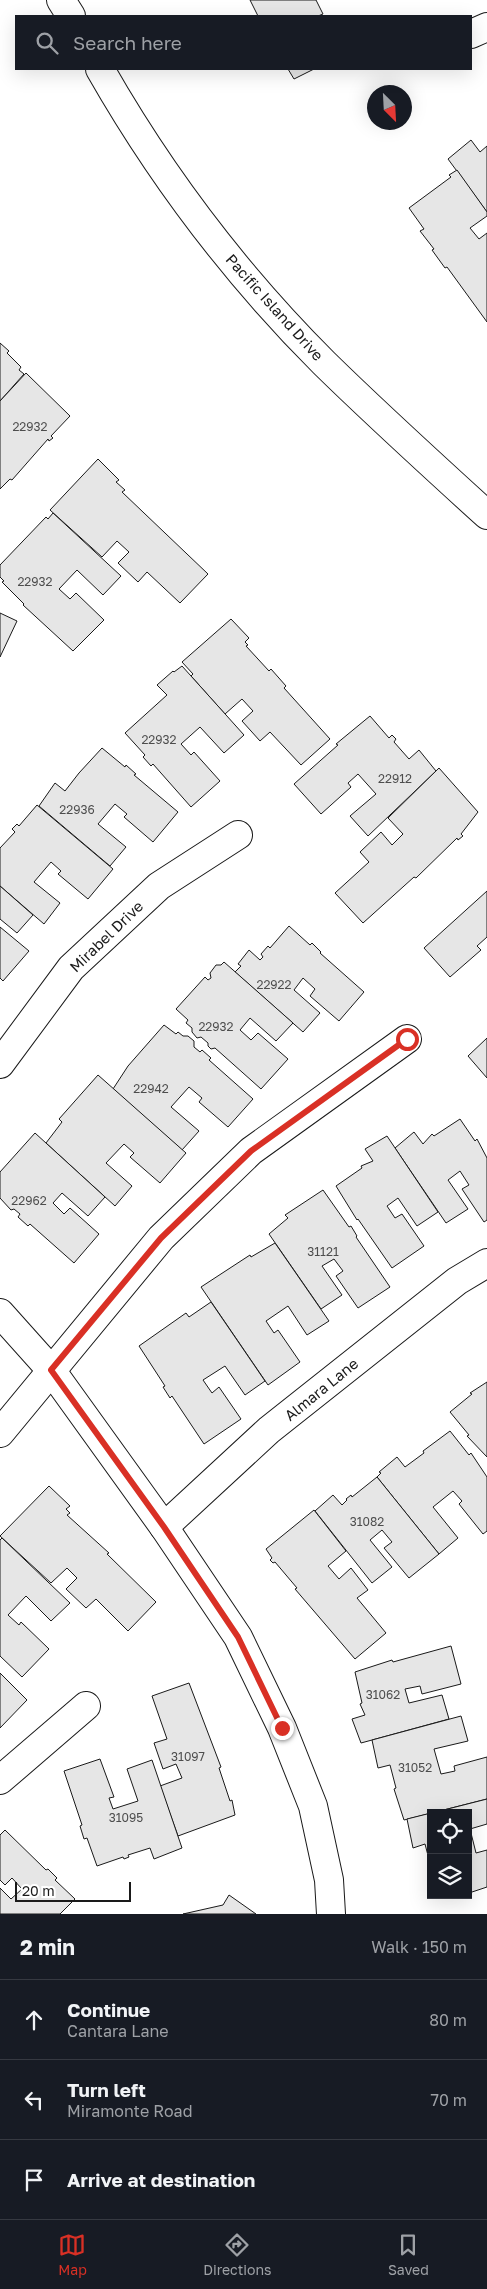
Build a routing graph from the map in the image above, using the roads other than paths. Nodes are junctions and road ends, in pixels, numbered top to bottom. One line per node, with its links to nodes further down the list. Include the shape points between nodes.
1 (62, 0): 2 (street)
2 (70, 15)
3 (487, 27): 4 (street)
4 (472, 34)
5 (101, 70): 6 (street, Pacific Island Drive, via 187,204 253,285 323,361)
6 (487, 515)
7 (238, 835): 9 (street, Mirabel Drive, via 159,886 71,968)
8 (407, 1039): 12 (street, via 251,1151 161,1238)
9 (0, 1064)
10 (487, 1263): 14 (street, Almara Lane, via 457,1281 269,1430)
11 (0, 1313): 12 (street)
12 (51, 1370): 13 (street); 14 (street)
13 (0, 1433)
14 (164, 1527): 17 (street, via 238,1637 282,1728 313,1806 329,1880)
15 (86, 1706): 16 (street)
16 (0, 1780)
17 (331, 1914)

